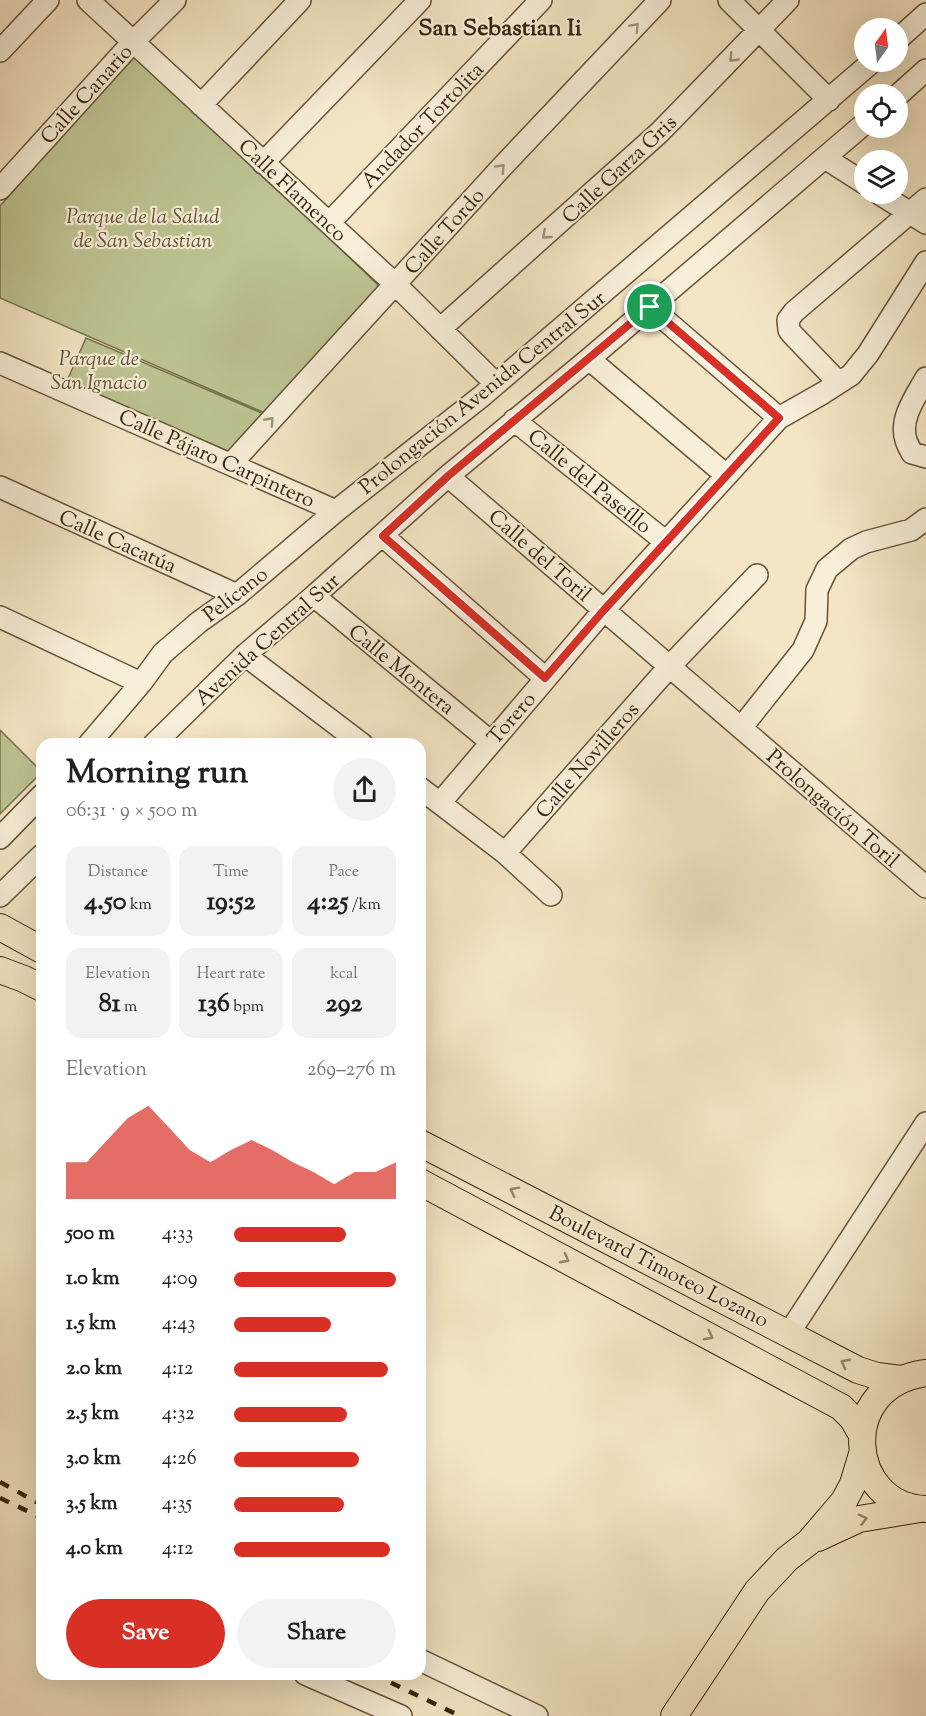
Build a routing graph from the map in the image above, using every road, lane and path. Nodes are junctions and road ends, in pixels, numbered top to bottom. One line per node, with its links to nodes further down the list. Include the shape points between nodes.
1 (48, 0): 14 (street)
2 (88, 0): 13 (street, Calle Flamenco)
3 (175, 0): 13 (street, Calle Canario)
4 (300, 0): 19 (street)
5 (420, 0): 22 (street)
6 (541, 0): 27 (street, Andador Tortolita)
7 (660, 0): 29 (street, Calle Tordo, one-way to 7)
8 (729, 0): 11 (street)
9 (788, 0): 11 (street, Calle Garza Gris)
10 (926, 14): 12 (street)
11 (760, 30): 18 (street); 31 (street, Calle Garza Gris, one-way to 31, via 660,132)
12 (908, 30)
13 (133, 42): 19 (street, Calle Flamenco); 24 (street, Calle Canario)
14 (1, 48)
15 (926, 70): 17 (street)
16 (861, 72): 18 (street, Prolongación Avenida Central Sur)
17 (908, 86)
18 (829, 100): 36 (street, Prolongación Avenida Central Sur)
19 (201, 105): 22 (street, Calle Flamenco)
20 (854, 133): 21 (street, Prolongación Avenida Central Sur)
21 (825, 158): 23 (street); 30 (street, Prolongación Avenida Central Sur)
22 (263, 163): 27 (street, Calle Flamenco)
23 (854, 177)
24 (0, 189)
25 (903, 204): 26 (street)
26 (921, 212): 35 (street, via 788,320 792,334)
27 (329, 223): 29 (street, Calle Flamenco)
28 (926, 262): 35 (street, Torero, via 868,354 851,375)
29 (395, 284): 31 (street, Calle Flamenco); 40 (street, Calle Tordo, one-way to 29)
30 (650, 307): 32 (street, Prolongación Avenida Central Sur); 37 (street)
31 (440, 329): 36 (street, Calle Flamenco)
32 (589, 359): 38 (street, Prolongación Avenida Central Sur); 41 (street)
33 (0, 363): 40 (street, Calle Pájaro Carpintero)
34 (926, 378): 39 (street, via 912,402 905,439 912,453)
35 (838, 382): 37 (street, Torero)
36 (496, 384): 44 (street, Prolongación Avenida Central Sur)
37 (779, 418): 41 (street, Torero)
38 (514, 420): 42 (street, Prolongación Avenida Central Sur); 47 (street, Calle del Paseíllo)
39 (926, 458)
40 (231, 465): 44 (street, Calle Pájaro Carpintero)
41 (726, 475): 47 (street, Torero)
42 (448, 476): 46 (street, Prolongación Avenida Central Sur); 51 (street, Calle del Toril)
43 (0, 487): 49 (street, Calle Cacatúa)
44 (336, 511): 49 (street, Pelícano)
45 (926, 519): 57 (street, via 911,530 851,549 826,569 817,590 813,632)
46 (383, 536): 50 (street, Avenida Central Sur); 55 (street)
47 (666, 542): 51 (street, Torero)
48 (757, 574): 54 (street, Calle Novilleros)
49 (237, 595): 56 (street, Pelícano, via 163,653)
50 (314, 596): 53 (street, Avenida Central Sur); 61 (street, Calle Montera)
51 (604, 610): 54 (street, Calle del Toril); 55 (street, Torero)
52 (0, 617): 56 (street)
53 (244, 655): 59 (street, Avenida Central Sur); 60 (street)
54 (669, 667): 57 (street, Calle del Toril); 66 (street, Calle Novilleros)
55 (545, 678): 61 (street, Torero)
56 (141, 683): 58 (street, Pelícano)
57 (741, 728): 68 (street, Prolongación Toril)
58 (94, 738)
59 (160, 738)
60 (354, 738)
61 (490, 742): 64 (street, Torero)
62 (426, 792): 64 (street)
63 (36, 801): 65 (street)
64 (440, 803): 66 (street)
65 (0, 838)
66 (505, 853): 69 (street)
67 (36, 861): 70 (street)
68 (926, 887)
69 (551, 895)
70 (0, 896)
71 (0, 927): 72 (main road)
72 (36, 947)
73 (0, 970): 74 (main road)
74 (36, 985)
75 (926, 1123): 80 (street)
76 (426, 1146): 77 (main road, Boulevard Timoteo Lozano)
77 (481, 1174): 79 (main road); 80 (main road, Boulevard Timoteo Lozano, one-way to 77)
78 (426, 1185): 79 (main road, Boulevard Timoteo Lozano)
79 (465, 1206): 83 (main road, Boulevard Timoteo Lozano, one-way to 83, via 841,1407 852,1418)
80 (789, 1333): 82 (main road, Boulevard Timoteo Lozano, one-way to 80, via 858,1370)
81 (926, 1373): 82 (main road)
82 (901, 1379): 83 (main road, via 874,1402 866,1418)
83 (862, 1444): 84 (main road, Boulevard Timoteo Lozano, via 868,1471 877,1485 897,1501); 85 (main road, via 853,1484 844,1501)
84 (924, 1509): 85 (main road, one-way to 84, via 859,1520)
85 (809, 1542): 90 (main road, via 757,1591)
86 (426, 1663): 89 (street)
87 (319, 1680): 88 (street)
88 (401, 1716)
89 (537, 1716)
90 (674, 1716)

